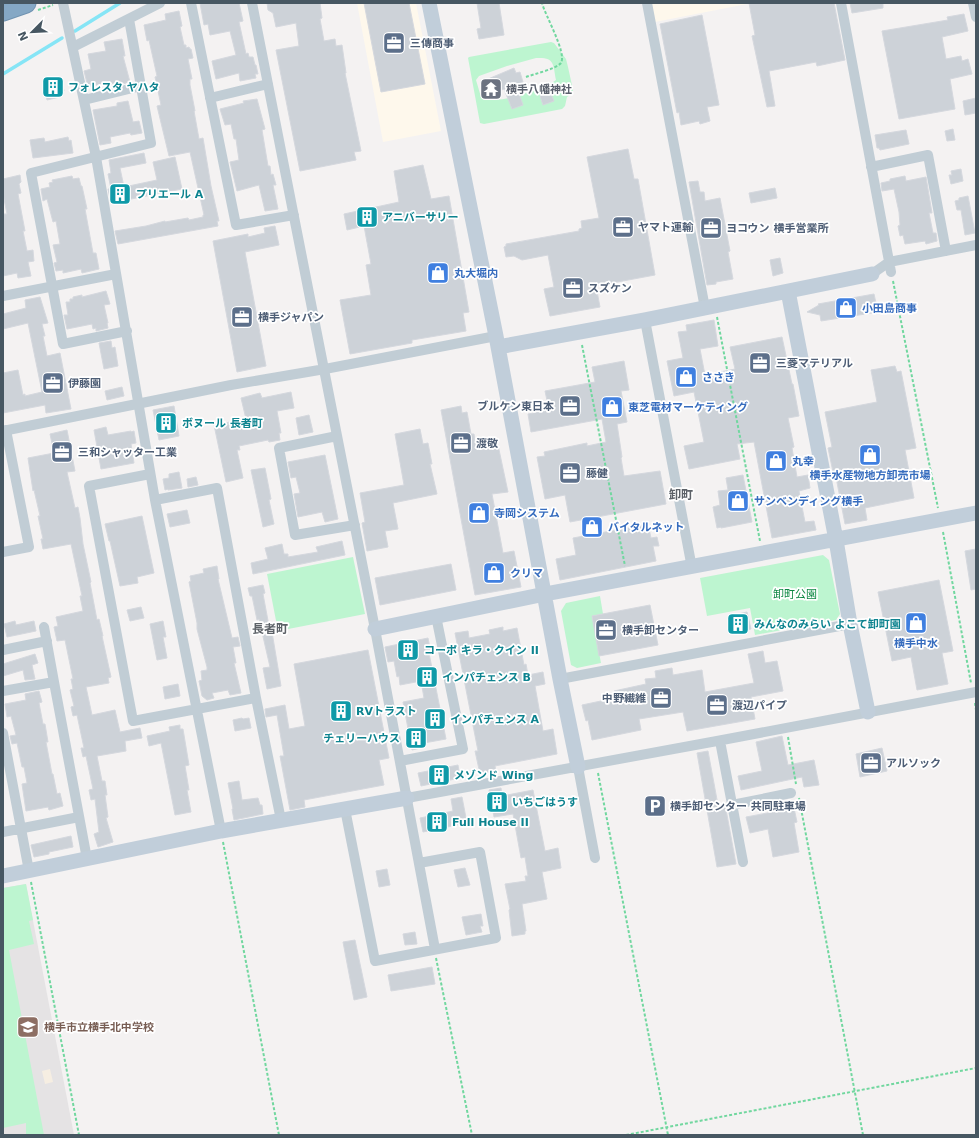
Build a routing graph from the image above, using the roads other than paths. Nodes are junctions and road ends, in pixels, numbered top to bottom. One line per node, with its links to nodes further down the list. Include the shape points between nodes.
1 (26, 3): 10 (highway)
2 (64, 3): 13 (street)
3 (160, 3): 12 (street)
4 (191, 3): 16 (street)
5 (252, 3): 14 (street)
6 (429, 3): 32 (street)
7 (647, 3): 29 (street)
8 (841, 3): 19 (street)
9 (973, 3): 11 (street)
10 (3, 11)
11 (976, 17)
12 (129, 19): 13 (street); 15 (street)
13 (73, 47): 17 (street)
14 (268, 84): 16 (street); 20 (street)
15 (141, 86): 17 (street); 18 (street, via 151,143)
16 (210, 98): 20 (street, via 236,225)
17 (84, 100): 18 (street)
18 (96, 157): 24 (street); 26 (street, via 30,173)
19 (871, 167): 22 (street, via 928,155); 23 (street)
20 (294, 215): 33 (street)
21 (976, 246): 22 (street)
22 (946, 251): 23 (street)
23 (890, 267): 25 (street)
24 (116, 274): 26 (street); 31 (street)
25 (872, 274): 27 (street)
26 (52, 286): 28 (street); 31 (street, via 63,344)
27 (788, 291): 29 (street); 41 (street)
28 (3, 296)
29 (710, 307): 30 (street)
30 (645, 320): 32 (street, via 579,332); 43 (street)
31 (126, 331): 34 (street)
32 (497, 341): 33 (street); 44 (street)
33 (325, 369): 34 (street); 36 (street)
34 (138, 403): 35 (street); 37 (street)
35 (5, 430): 42 (street, via 29,547)
36 (337, 436): 40 (street); 40 (street, via 279,448 295,535)
37 (150, 474): 38 (street); 56 (street, via 89,486 133,721)
38 (155, 500): 55 (street, via 217,488); 56 (street)
39 (976, 513): 41 (street)
40 (354, 525): 48 (street)
41 (836, 540): 43 (street); 46 (street)
42 (3, 552)
43 (692, 568): 44 (street)
44 (544, 594): 45 (street); 51 (street)
45 (436, 616): 48 (street); 60 (street, via 463,749)
46 (850, 624): 51 (street); 57 (street)
47 (44, 628): 49 (street)
48 (375, 629): 60 (street)
49 (47, 641): 50 (street); 52 (street)
50 (3, 650)
51 (560, 679): 61 (street)
52 (54, 682): 53 (street); 66 (street)
53 (3, 691)
54 (974, 692): 57 (street)
55 (256, 698): 56 (street); 67 (street)
56 (196, 709): 70 (street)
57 (868, 712): 59 (street)
58 (3, 733): 68 (street)
59 (720, 741): 61 (street); 64 (street)
60 (400, 761): 63 (street)
61 (578, 767): 63 (street); 71 (street)
62 (796, 794): 64 (street)
63 (407, 798): 65 (street); 74 (street)
64 (732, 805): 73 (street)
65 (345, 809): 67 (street); 77 (street, via 374,961)
66 (79, 817): 68 (street); 72 (street)
67 (281, 820): 70 (street)
68 (21, 828): 69 (street); 75 (street)
69 (3, 832)
70 (221, 832): 72 (street)
71 (595, 858)
72 (87, 859): 75 (street)
73 (743, 862)
74 (420, 864): 77 (street); 77 (street, via 480,852 496,938)
75 (29, 871): 76 (street)
76 (3, 876)
77 (434, 950)

